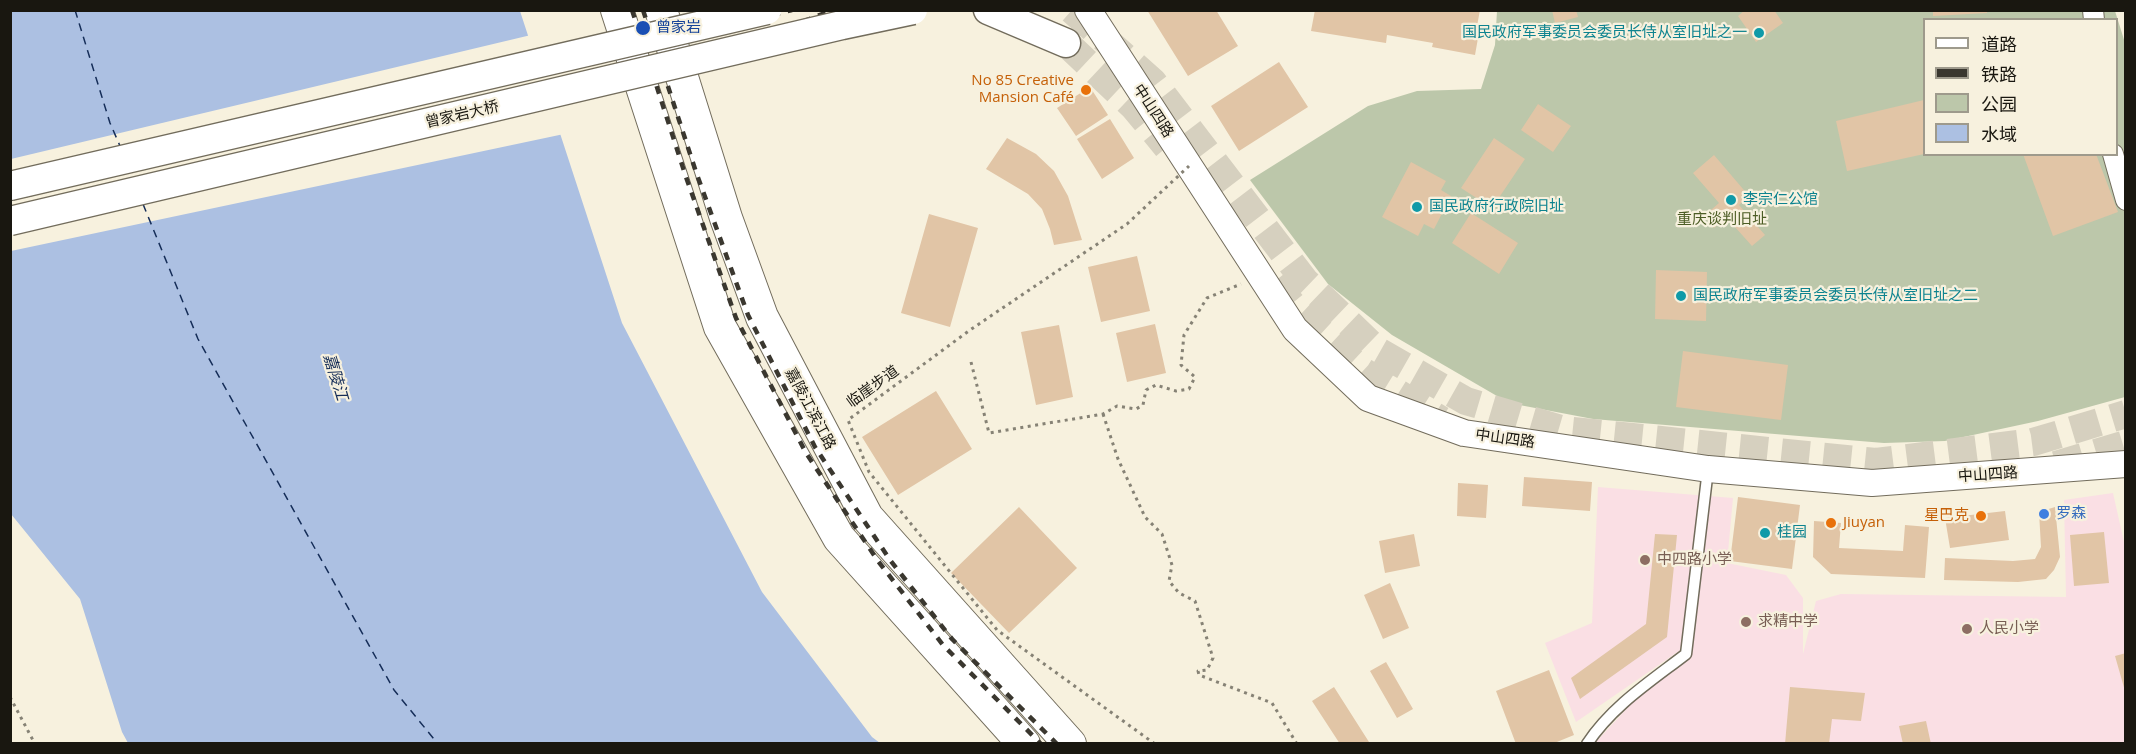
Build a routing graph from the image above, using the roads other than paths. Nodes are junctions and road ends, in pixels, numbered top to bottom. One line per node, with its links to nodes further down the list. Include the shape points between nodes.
1 (618, 10): 14 (main road, via 720,327 839,538)
2 (661, 10): 15 (main road, 嘉陵江滨江路, via 726,218 762,317 867,517)
3 (767, 10): 9 (main road, bridge)
4 (913, 10): 11 (main road, 曾家岩大桥, bridge)
5 (988, 10): 7 (main road)
6 (1088, 10): 13 (street, 中山四路, via 1295,329 1368,398 1464,433)
7 (1066, 43)
8 (2114, 156): 10 (street)
9 (10, 186)
10 (2126, 200)
11 (10, 221)
12 (2126, 464): 13 (street, 中山四路, via 1872,483)
13 (1708, 469): 16 (lane, via 1686,654 1617,708)
14 (1024, 744)
15 (1070, 744)
16 (1587, 744)

